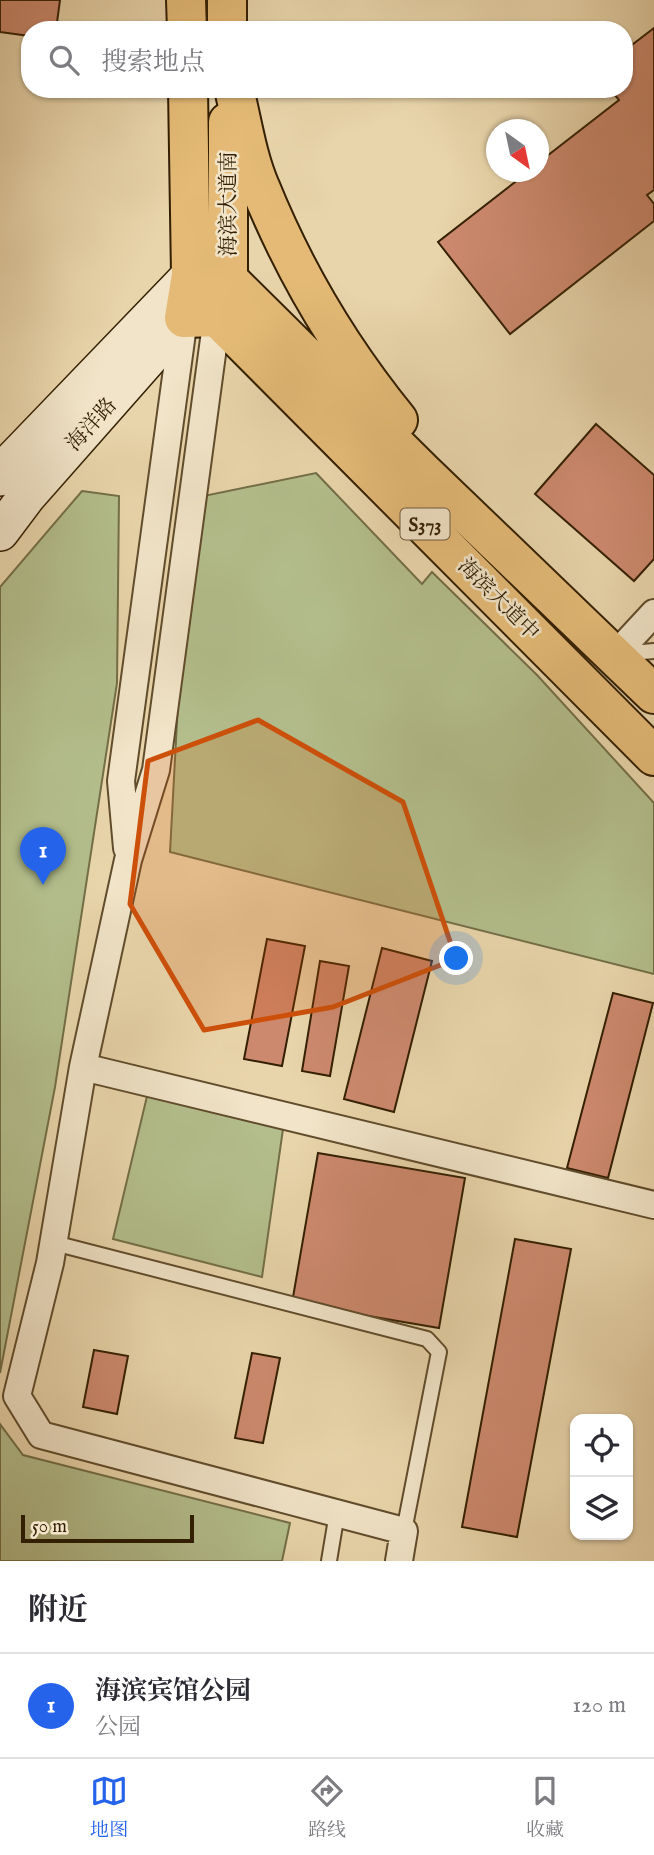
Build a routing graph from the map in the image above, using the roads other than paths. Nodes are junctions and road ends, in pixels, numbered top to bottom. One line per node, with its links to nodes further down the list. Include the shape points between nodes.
1 (186, 0): 3 (main road)
2 (227, 0): 4 (main road)
3 (187, 21)
4 (227, 21)
5 (188, 98): 8 (main road, 海滨大道南)
6 (227, 98): 9 (main road, 海滨大道南)
7 (236, 98): 13 (main road, via 259,185 295,263 342,346)
8 (191, 275): 9 (main road); 10 (main road, 海滨大道南); 11 (street, 海洋路)
9 (228, 279): 10 (main road, 海滨大道南); 13 (main road, 海滨大道中 / S373)
10 (201, 318): 12 (street, 海洋路, via 27,496); 18 (main road, 海滨大道中 / S373); 19 (street, via 121,781 128,860)
11 (0, 477)
12 (0, 532)
13 (499, 544): 16 (main road, 海滨大道中 / S373)
14 (654, 613): 16 (street)
15 (654, 651): 16 (lane)
16 (615, 655): 17 (main road, 海滨大道中 / S373)
17 (654, 694)
18 (654, 756)
19 (83, 1067): 20 (street); 21 (street)
20 (654, 1205)
21 (54, 1243): 22 (street, via 17,1395 41,1435); 23 (lane, via 427,1339 439,1352)
22 (337, 1513): 23 (street); 24 (lane)
23 (404, 1531): 25 (street)
24 (329, 1561)
25 (400, 1561)

